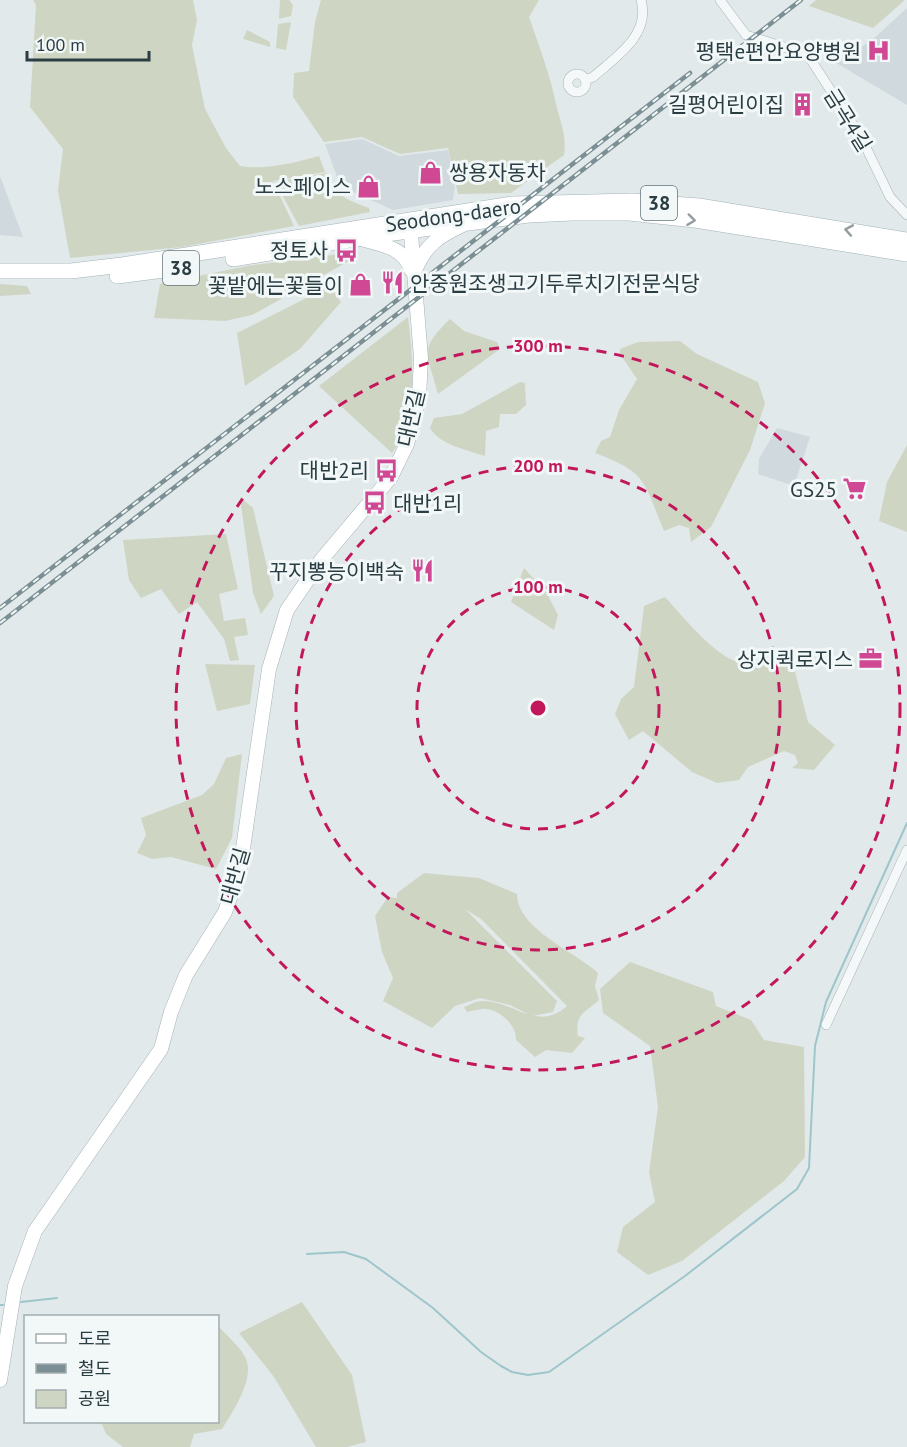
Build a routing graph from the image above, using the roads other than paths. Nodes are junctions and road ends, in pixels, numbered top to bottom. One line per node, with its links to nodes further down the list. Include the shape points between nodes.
1 (641, 0): 3 (street, via 642,18 633,40)
2 (720, 0): 4 (street, 금곡4길, via 746,35 803,53 811,60 861,137 890,197)
3 (585, 80)
4 (907, 215)
5 (466, 224): 6 (main road, Seodong-daero / 38); 9 (main road, Seodong-daero / 38, one-way to 9, via 529,215 629,213); 10 (street, via 431,243)
6 (408, 226): 7 (main road, Seodong-daero / 38); 8 (main road, Seodong-daero / 38, one-way to 6, via 771,216 631,201 512,204); 10 (street, 대반길); 11 (main road, Seodong-daero / 38, via 122,266)
7 (361, 239): 10 (street, via 400,252); 12 (main road, Seodong-daero / 38, via 135,274 56,281)
8 (907, 240)
9 (907, 254)
10 (413, 270): 15 (street, 대반길, via 412,308 421,358 416,418 397,465 377,495 307,578 287,610 269,669 240,869 225,912 186,975 161,1049 36,1231 15,1286)
11 (0, 271)
12 (0, 280)
13 (907, 850): 14 (street)
14 (826, 1025)
15 (0, 1380)

